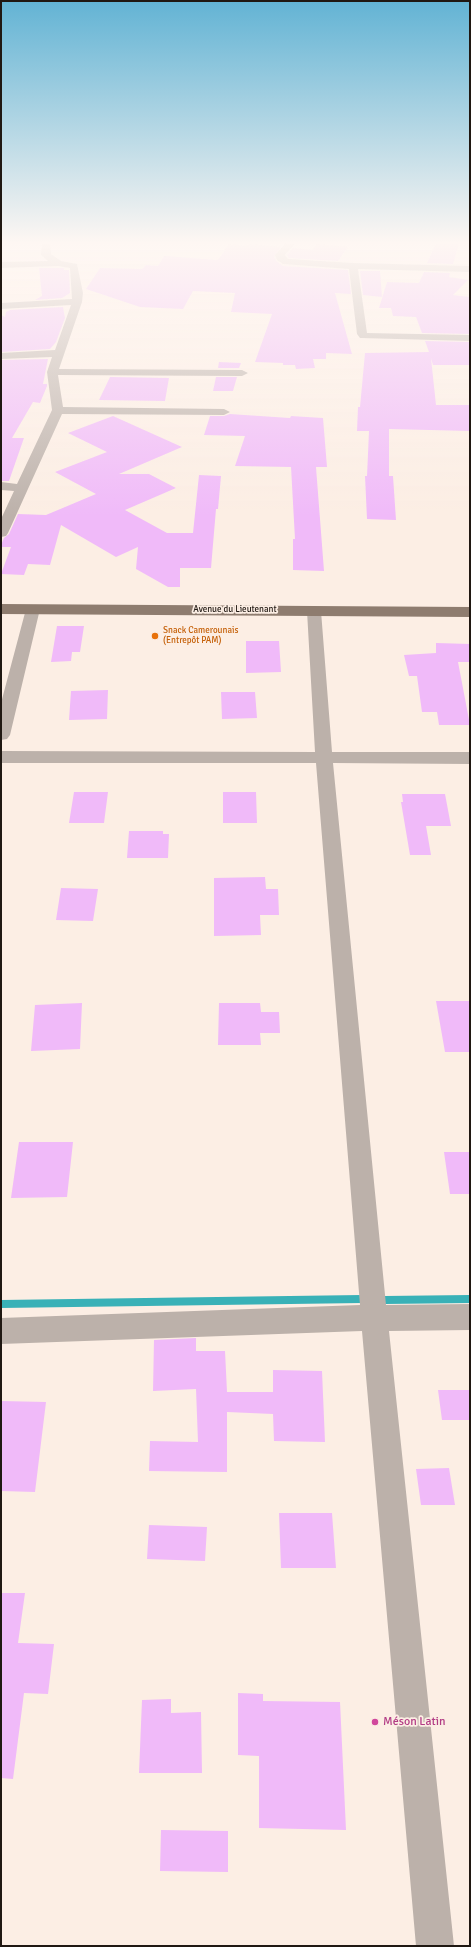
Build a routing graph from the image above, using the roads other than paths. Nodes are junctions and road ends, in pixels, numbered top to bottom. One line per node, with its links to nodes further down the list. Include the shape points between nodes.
1 (65, 334): 4 (street)
2 (362, 334): 3 (street, via 364,336)
3 (470, 338)
4 (58, 353): 5 (street); 6 (street)
5 (1, 356)
6 (52, 372): 7 (street); 8 (street)
7 (242, 373)
8 (58, 410): 9 (street); 11 (street)
9 (224, 412)
10 (1, 486): 11 (street)
11 (23, 488): 12 (street)
12 (1, 533)
13 (1, 609): 14 (main road, Avenue du Lieutenant)
14 (32, 609): 15 (main road, Avenue du Lieutenant); 17 (street)
15 (314, 611): 16 (main road, Avenue du Lieutenant); 19 (street)
16 (470, 612)
17 (1, 735)
18 (1, 757): 19 (street)
19 (324, 758): 20 (street); 22 (street)
20 (470, 758)
21 (470, 1317): 22 (street)
22 (374, 1318): 23 (street); 24 (street)
23 (1, 1331)
24 (435, 1946)

